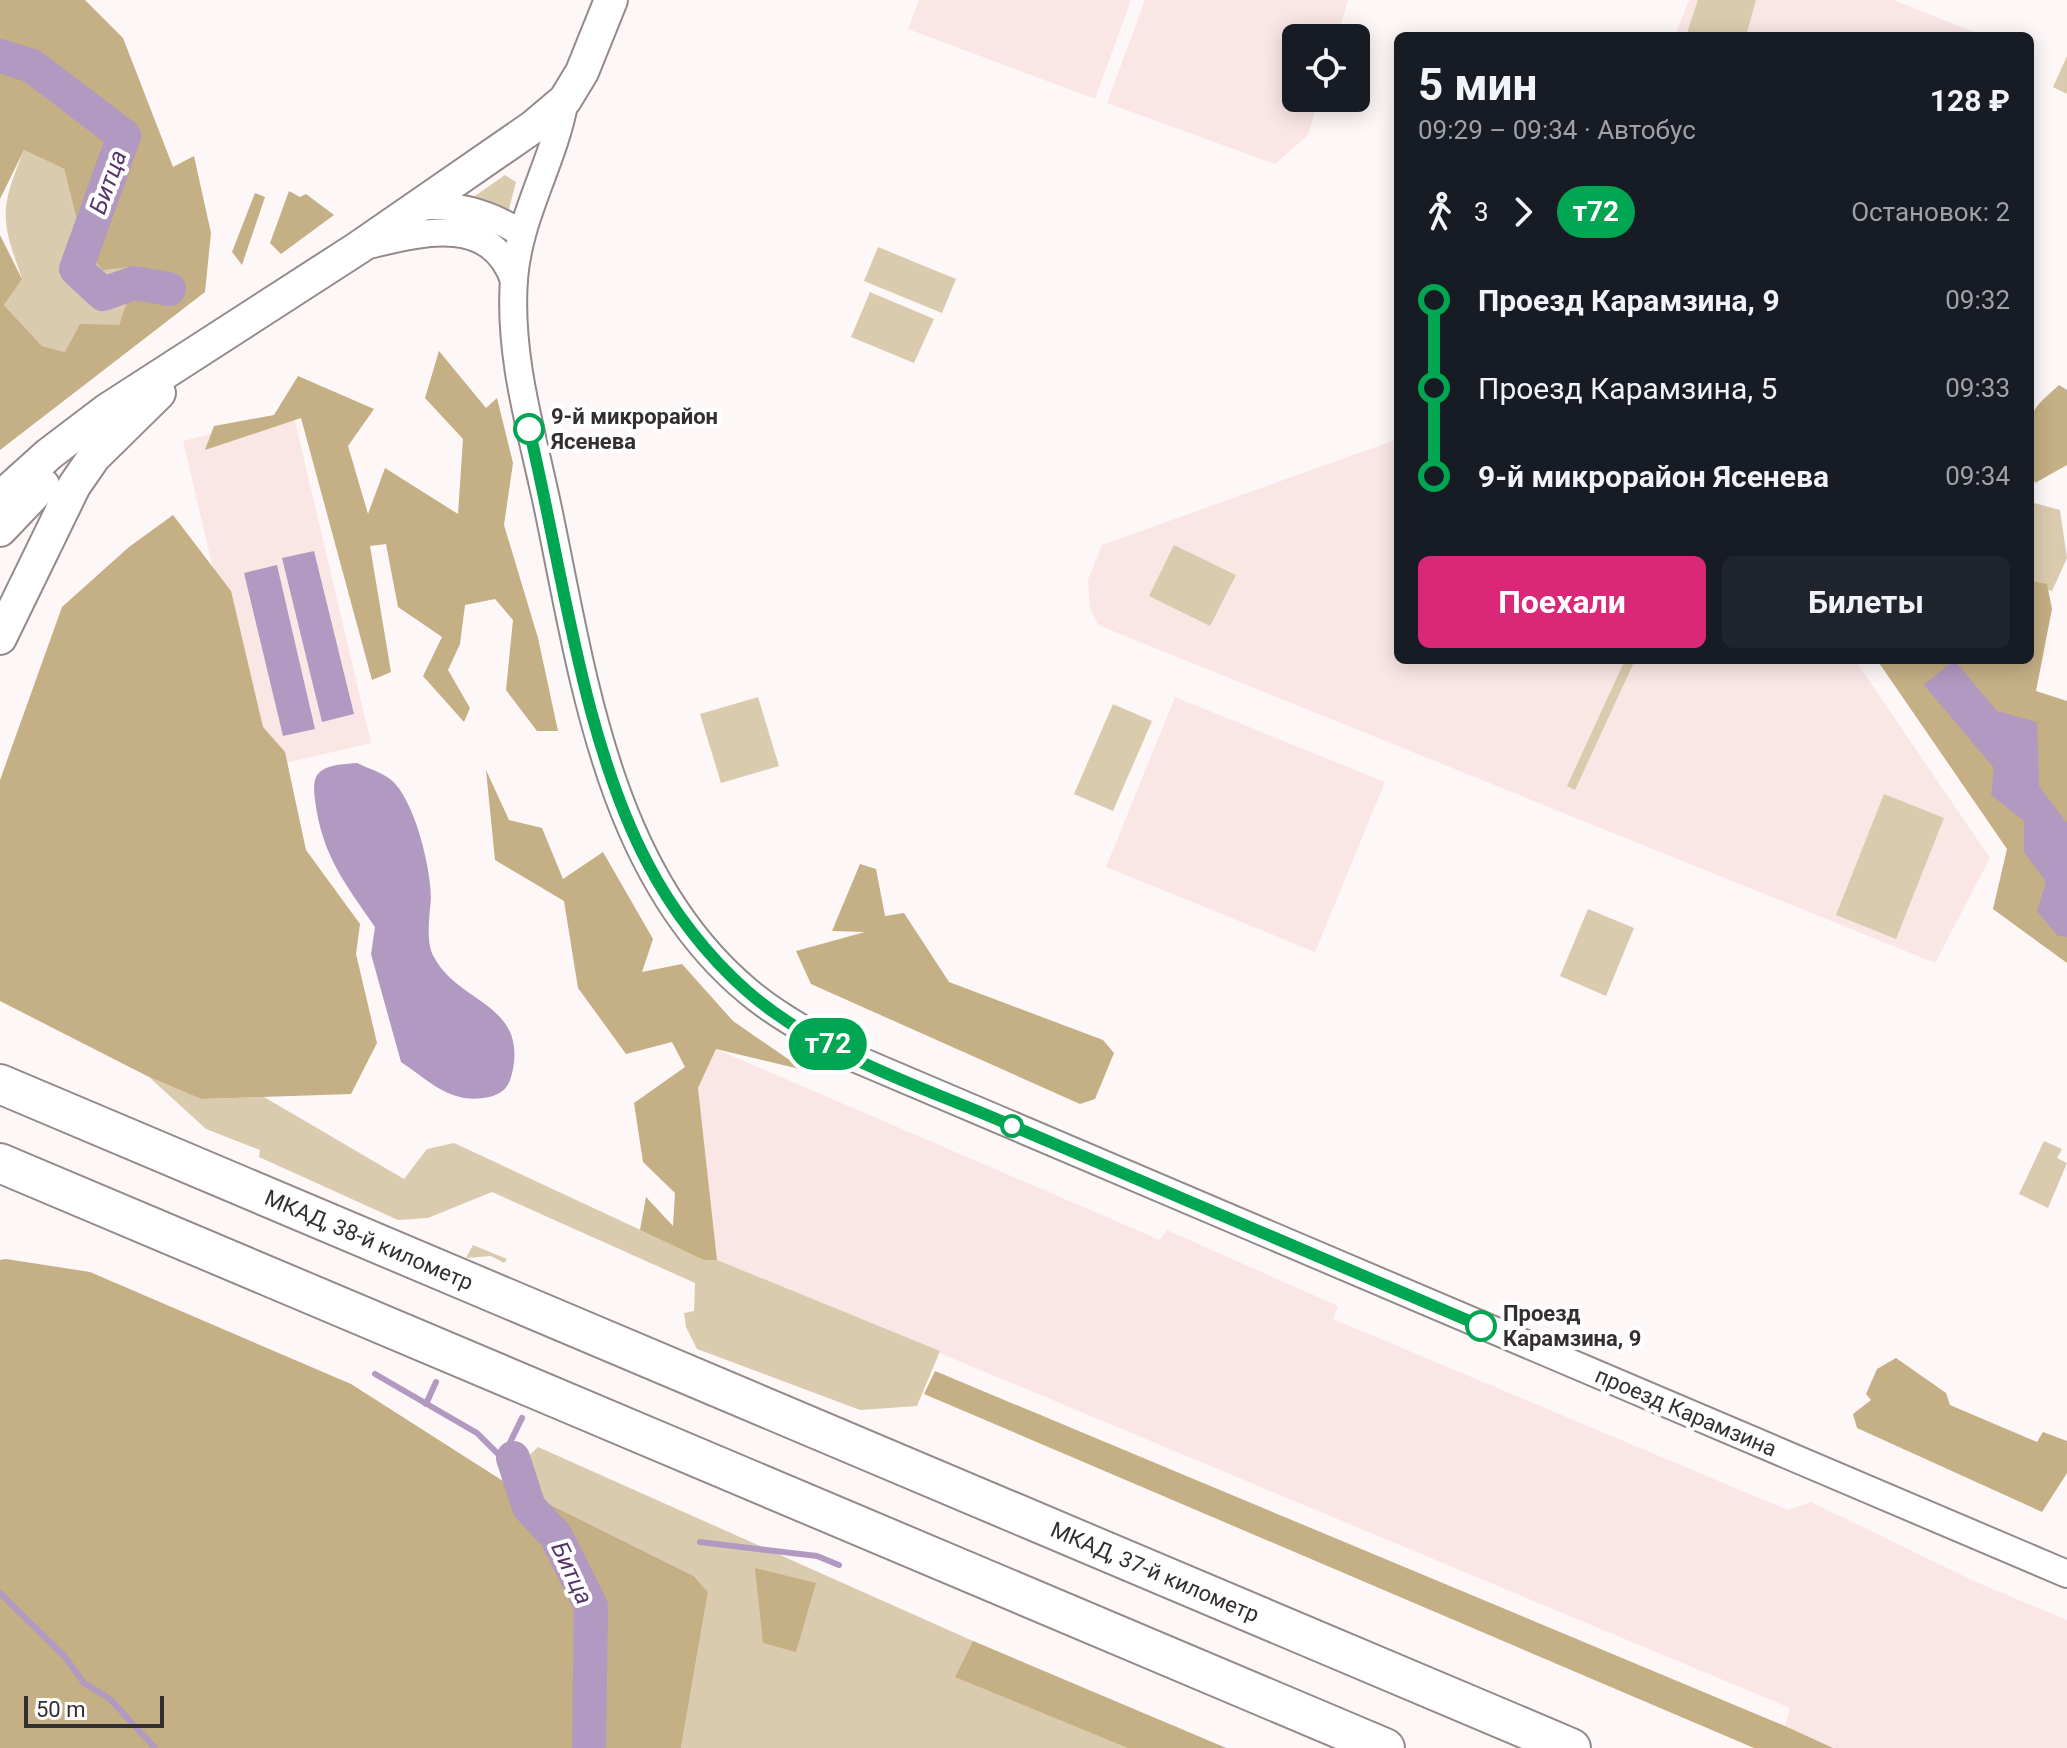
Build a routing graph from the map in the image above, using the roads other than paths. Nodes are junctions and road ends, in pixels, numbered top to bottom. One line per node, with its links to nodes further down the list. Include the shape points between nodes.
1 (611, 0): 2 (main road, проезд Карамзина)
2 (565, 100): 3 (main road); 4 (street, проезд Карамзина, via 559,134)
3 (416, 207): 4 (street, via 443,204 503,222); 5 (main road)
4 (521, 233): 6 (street, проезд Карамзина)
5 (358, 248): 6 (street, via 415,234 467,235 506,259); 7 (main road)
6 (514, 280): 18 (street, проезд Карамзина, via 519,382 594,721 619,801 675,908 749,993 847,1055)
7 (201, 352): 8 (main road, via 107,410); 9 (main road, via 65,463); 10 (main road, via 94,457 58,515)
8 (0, 498)
9 (0, 530)
10 (0, 638)
11 (0, 1071): 13 (main road)
12 (0, 1084): 13 (highway, МКАД, 38-й километр)
13 (55, 1107): 17 (highway, МКАД, 38-й километр)
14 (0, 1163): 16 (highway)
15 (0, 1180): 16 (main road)
16 (78, 1196): 19 (highway)
17 (738, 1396): 20 (highway, МКАД, 37-й километр)
18 (2067, 1574)
19 (1385, 1748)
20 (1571, 1748)

